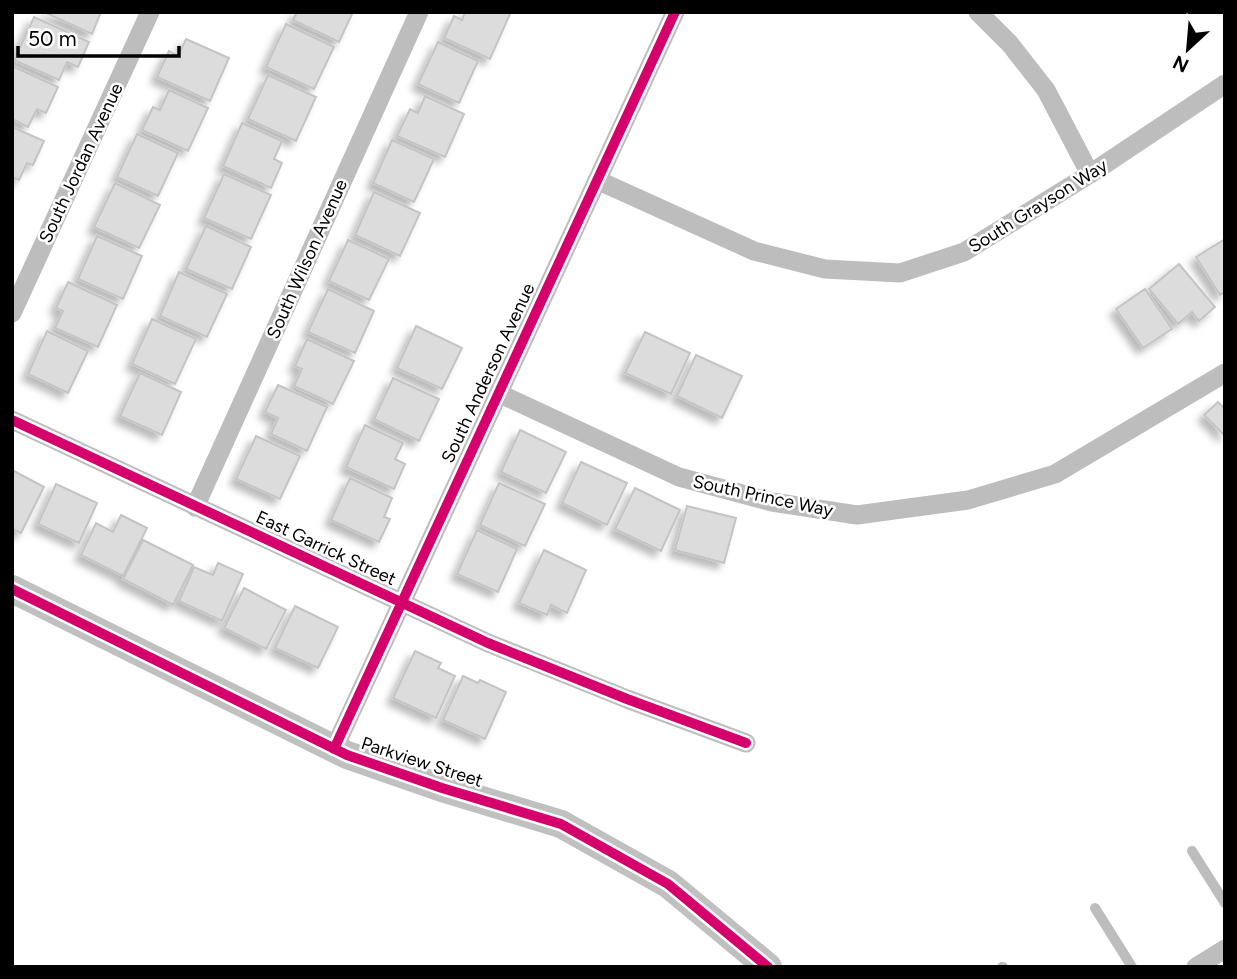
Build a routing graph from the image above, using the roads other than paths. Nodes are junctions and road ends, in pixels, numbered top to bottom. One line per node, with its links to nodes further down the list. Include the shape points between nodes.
1 (150, 12): 8 (street, South Jordan Avenue)
2 (419, 12): 12 (street, South Wilson Avenue)
3 (675, 12): 7 (street, South Anderson Avenue)
4 (978, 12): 6 (street, via 1046,90)
5 (1225, 84): 6 (street, South Grayson Way)
6 (1090, 174): 7 (street, South Grayson Way, via 964,253 900,273 825,269 754,251)
7 (597, 180): 10 (street, South Anderson Avenue)
8 (12, 313)
9 (1225, 373): 10 (street, South Prince Way, via 1055,474 968,500 857,515 772,502 679,477)
10 (498, 393): 14 (street, South Anderson Avenue)
11 (12, 421): 12 (street, East Garrick Street)
12 (195, 507): 14 (street, East Garrick Street)
13 (12, 589): 16 (street, Parkview Street)
14 (400, 602): 15 (street, East Garrick Street, via 488,643); 16 (street, South Anderson Avenue)
15 (746, 743)
16 (334, 749): 21 (street, Parkview Street, via 561,824 668,884)
17 (1192, 851): 18 (lane)
18 (1225, 903)
19 (1095, 908): 22 (lane)
20 (1225, 949): 23 (street)
21 (768, 967)
22 (1132, 967)
23 (1196, 967)

